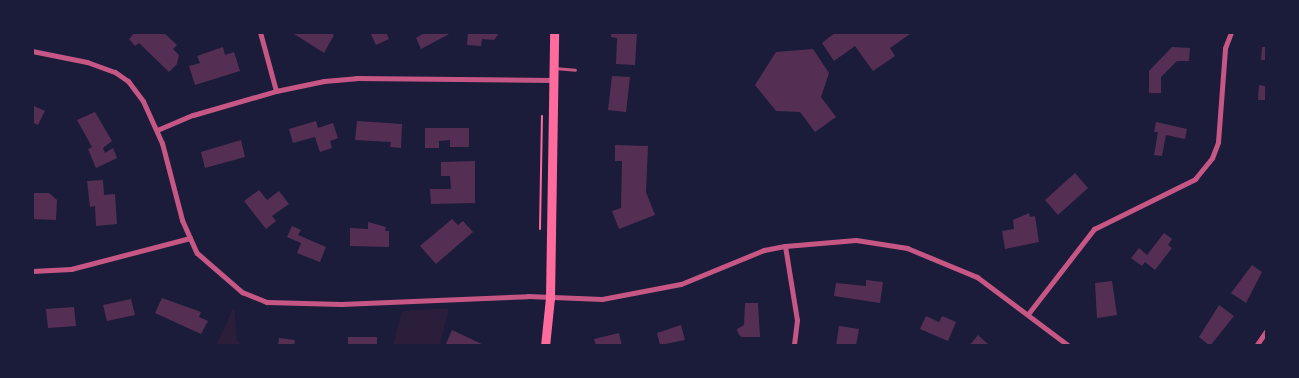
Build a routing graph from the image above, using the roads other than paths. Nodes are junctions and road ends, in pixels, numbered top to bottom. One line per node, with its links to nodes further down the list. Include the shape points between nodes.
1 (260, 32): 8 (street)
2 (554, 32): 5 (main road)
3 (1230, 32): 14 (street, via 1225,48 1218,142 1212,158 1195,179 1094,229)
4 (32, 51): 9 (street, via 87,62 115,72 128,81 143,101)
5 (553, 68): 6 (lane); 7 (main road)
6 (575, 70)
7 (553, 80): 8 (street, via 356,78); 13 (main road)
8 (276, 91): 9 (street, via 193,115)
9 (157, 130): 10 (street)
10 (190, 238): 12 (street, via 71,269); 13 (street, via 197,253 220,276 242,292 267,302 341,304 528,296)
11 (784, 246): 13 (street, via 653,292 602,299); 14 (street, via 856,240 908,248 977,277); 17 (street, via 797,320)
12 (32, 271)
13 (550, 298): 16 (main road)
14 (1028, 314): 18 (street)
15 (1266, 331): 19 (street)
16 (545, 346)
17 (794, 346)
18 (1069, 346)
19 (1256, 346)

